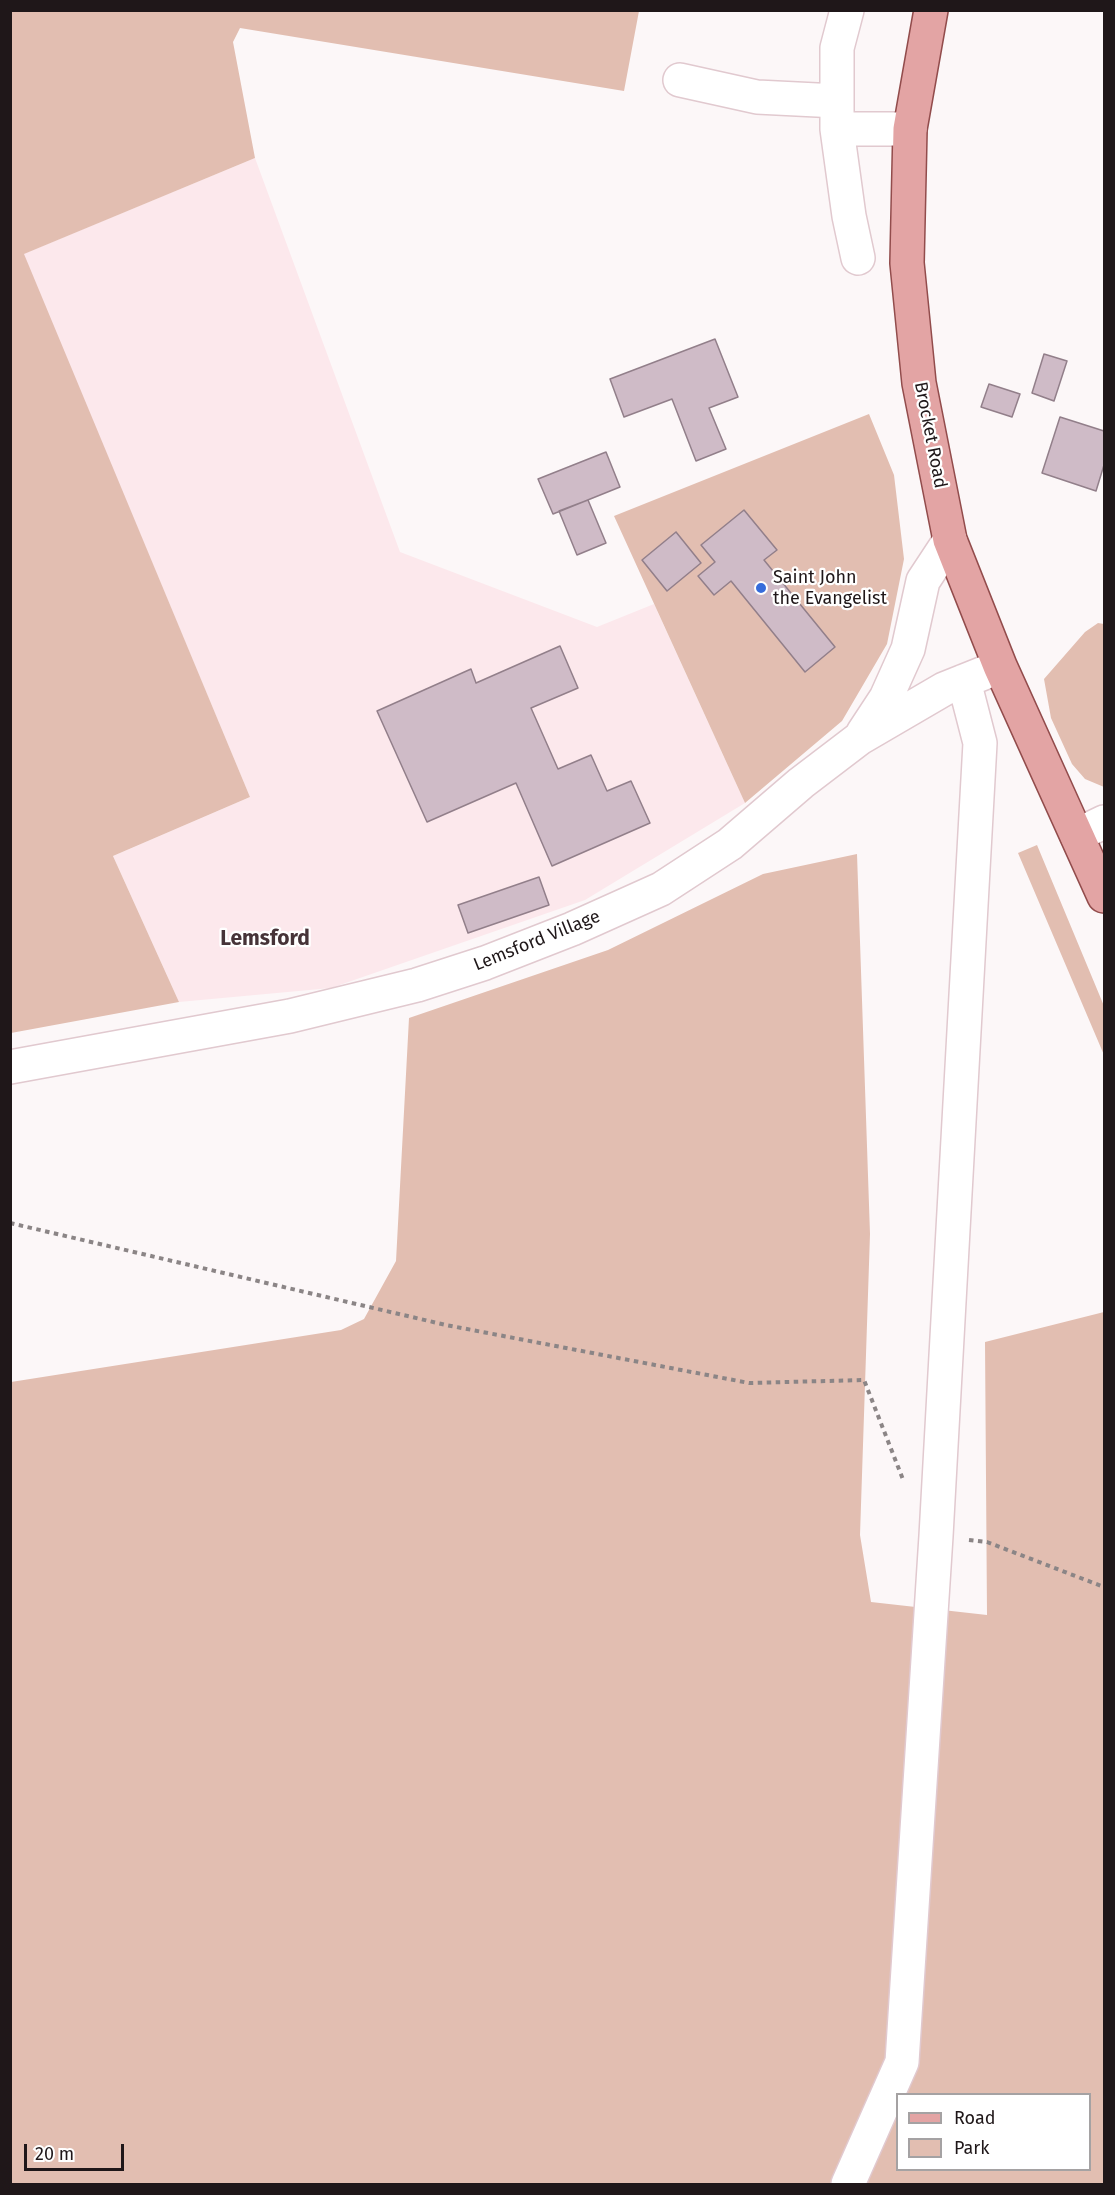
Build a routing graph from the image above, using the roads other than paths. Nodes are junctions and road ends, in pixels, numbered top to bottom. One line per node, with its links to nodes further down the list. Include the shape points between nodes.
1 (847, 10): 4 (street, via 837,48)
2 (931, 10): 5 (main road, Brocket Road)
3 (680, 80): 4 (street)
4 (837, 115): 5 (street); 6 (street)
5 (910, 129): 7 (main road, Brocket Road, via 908,275 919,383)
6 (858, 258)
7 (950, 540): 8 (main road, Brocket Road); 10 (street, via 923,581 908,650 886,698)
8 (1000, 666): 9 (street, Lemsford Village); 11 (main road, Brocket Road)
9 (964, 681): 10 (street, Lemsford Village); 14 (street, via 980,743 902,2062)
10 (860, 738): 13 (street, Lemsford Village, via 730,844 660,889 496,959 417,985 290,1016)
11 (1091, 828): 12 (main road, Brocket Road)
12 (1104, 897)
13 (10, 1067)
14 (848, 2184)

